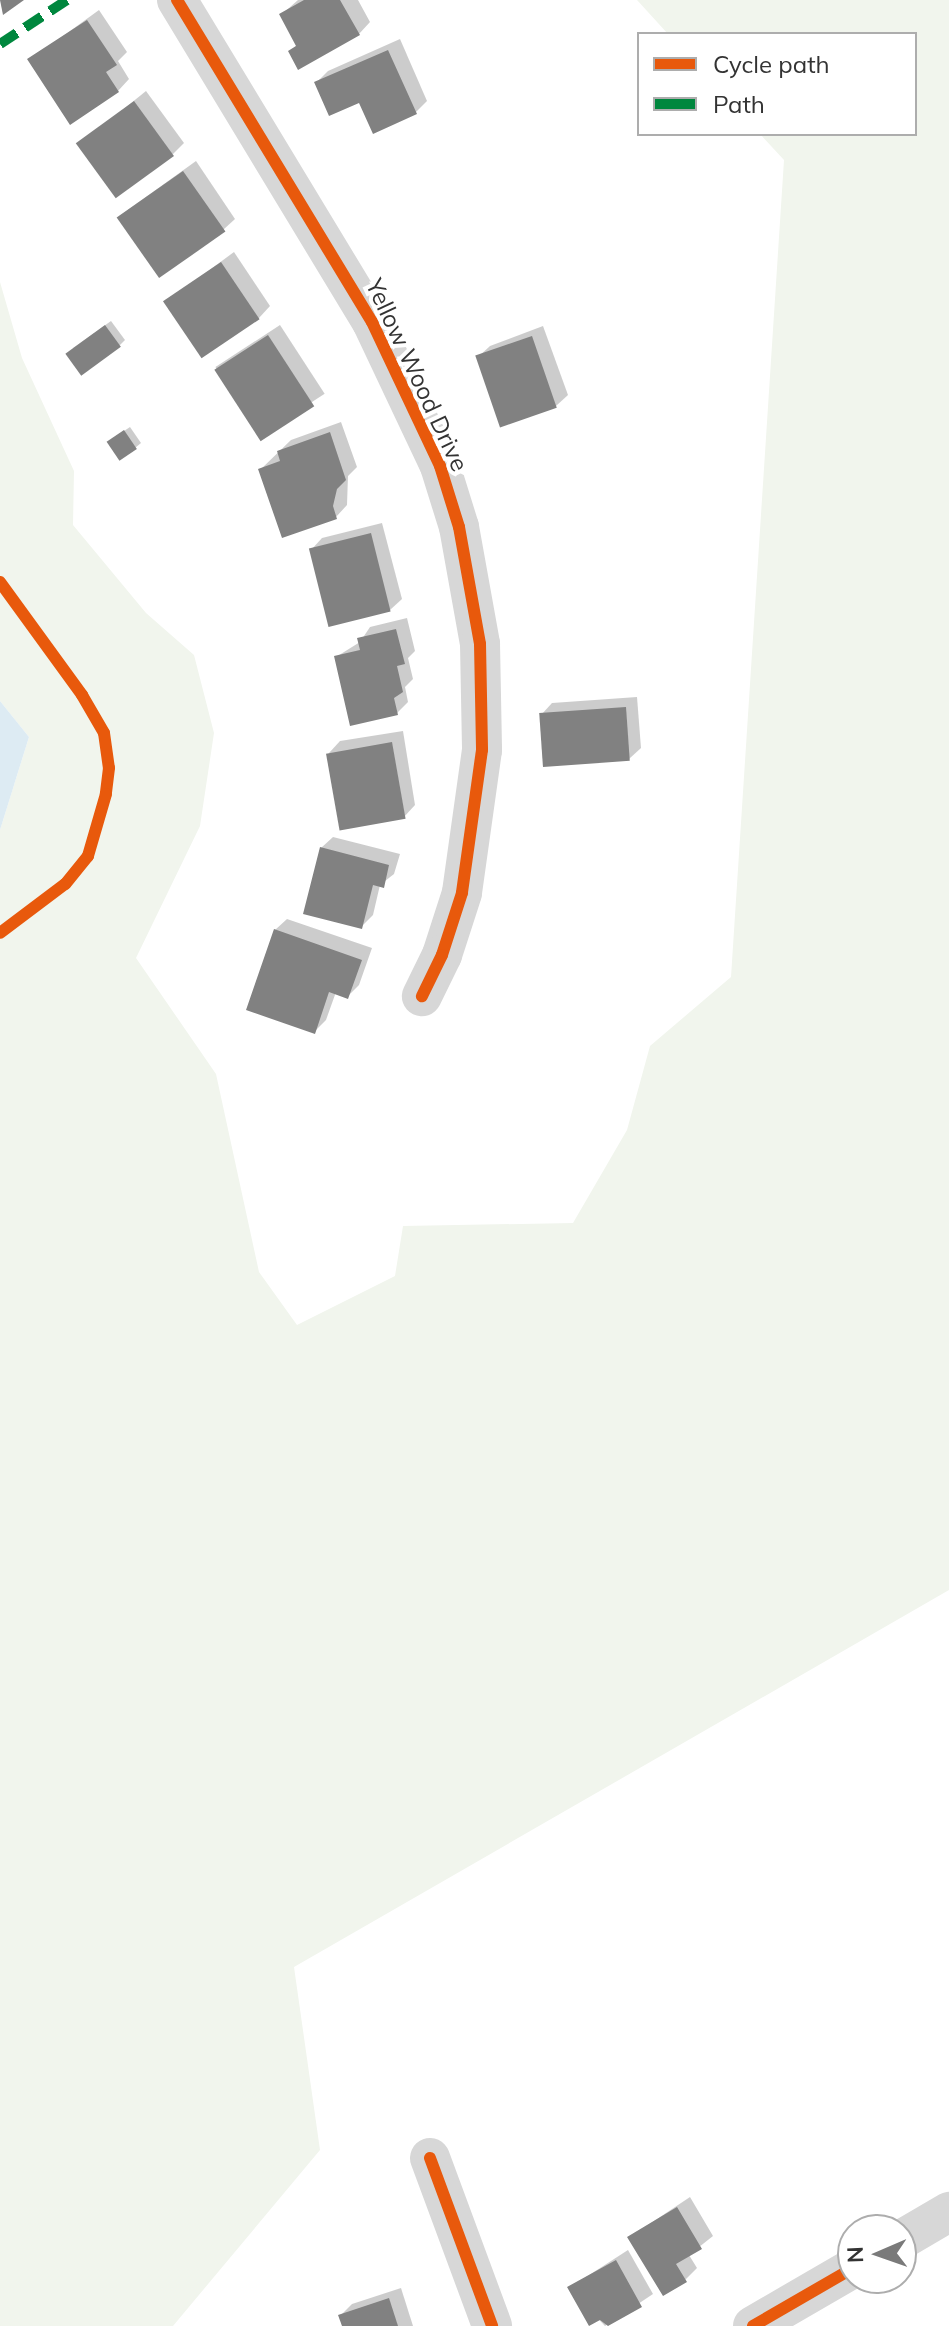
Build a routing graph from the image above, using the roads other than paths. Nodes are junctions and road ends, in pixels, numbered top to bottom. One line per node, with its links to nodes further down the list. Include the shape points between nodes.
1 (177, 0): 2 (street, Yellow Wood Drive, via 372,322 440,466 459,527 480,644 482,750 462,893)
2 (422, 996)
3 (430, 2158): 7 (street)
4 (949, 2212): 5 (street)
5 (917, 2231)
6 (837, 2277): 8 (street)
7 (492, 2326)
8 (753, 2326)

